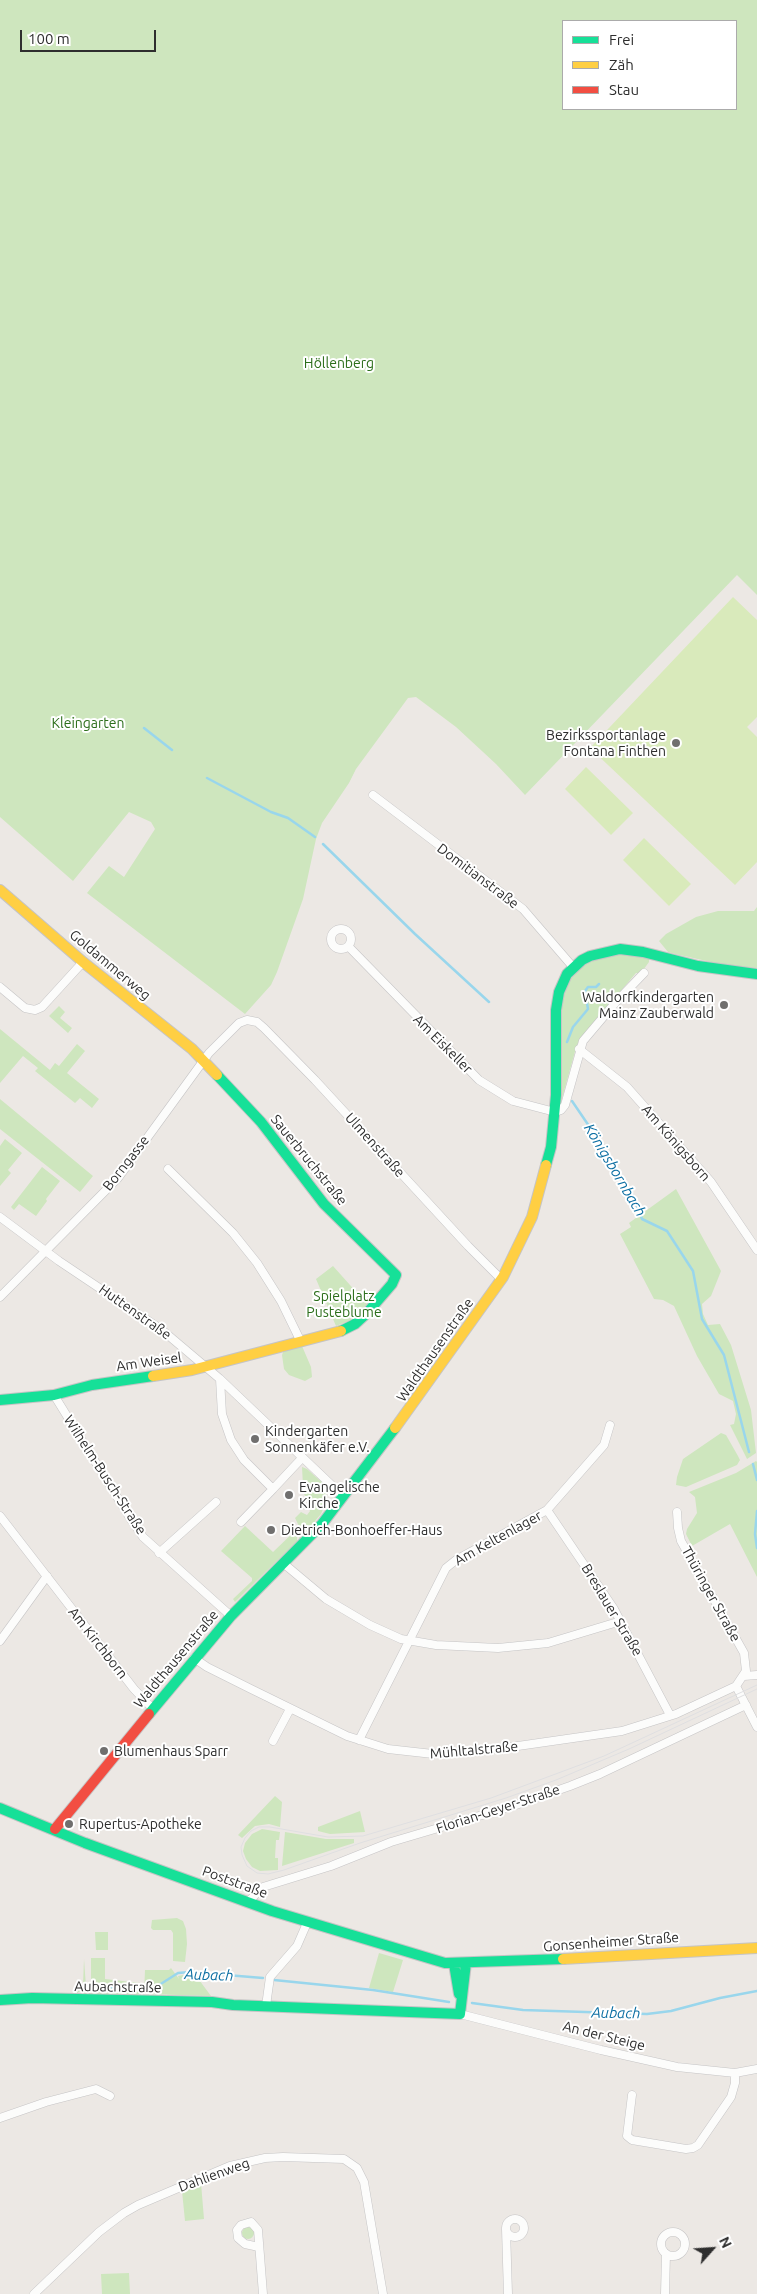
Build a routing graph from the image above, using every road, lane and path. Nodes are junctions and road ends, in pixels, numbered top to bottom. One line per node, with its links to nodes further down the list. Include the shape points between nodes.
1 (373, 795): 5 (street, Domitianstraße, via 524,909)
2 (0, 890): 4 (street, Goldammerweg)
3 (348, 946): 12 (street, Am Eiskeller, via 479,1080 513,1102)
4 (83, 962): 8 (street, via 36,1010 25,1008); 11 (street, Goldammerweg)
5 (573, 967): 7 (street, via 600,953 632,950 698,966); 12 (street, Waldthausenstraße, via 562,984 556,1010)
6 (644, 973): 10 (street, via 602,1018)
7 (757, 974)
8 (0, 987)
9 (243, 1021): 11 (street, Borngasse); 18 (street, Ulmenstraße, via 252,1020 264,1028)
10 (579, 1049): 12 (street, via 565,1105); 15 (street, Am Königsborn, via 627,1087 710,1182)
11 (203, 1061): 16 (street, Borngasse, via 118,1178); 17 (street, Sauerbruchstraße, via 260,1122 324,1204)
12 (555, 1112): 18 (street, Waldthausenstraße, via 551,1147 537,1202 518,1249)
13 (168, 1169): 20 (street, via 233,1233 257,1263)
14 (0, 1217): 16 (street, Huttenstraße)
15 (757, 1250)
16 (46, 1251): 19 (street, Borngasse); 21 (street, Huttenstraße, via 140,1313)
17 (396, 1275): 20 (street, Am Weisel, via 386,1291 351,1327)
18 (501, 1279): 28 (street, Waldthausenstraße, via 432,1379)
19 (0, 1297)
20 (300, 1340): 21 (street, Am Weisel)
21 (205, 1366): 22 (street, Huttenstraße); 23 (street, Am Weisel, via 92,1385)
22 (220, 1379): 26 (street, Huttenstraße); 27 (street, via 222,1414 231,1440 244,1460)
23 (54, 1395): 24 (street, Am Weisel); 34 (street, Wilhelm-Busch-Straße, via 130,1518)
24 (0, 1400)
25 (610, 1425): 30 (street, Am Keltenlager, via 604,1446)
26 (302, 1458): 27 (street); 28 (street, Huttenstraße)
27 (273, 1489): 33 (street)
28 (343, 1496): 35 (street, Waldthausenstraße, via 322,1524)
29 (216, 1502): 34 (street)
30 (547, 1510): 38 (street, Breslauer Straße); 39 (street, Am Keltenlager, via 450,1564)
31 (677, 1512): 43 (street, Thüringer Straße, via 681,1542 744,1653)
32 (0, 1516): 36 (street, Am Kirchborn)
33 (241, 1522)
34 (159, 1553): 37 (street, Wilhelm-Busch-Straße)
35 (284, 1563): 37 (street, Waldthausenstraße); 39 (street, via 313,1590 345,1611 401,1639)
36 (47, 1576): 40 (street); 46 (street, Am Kirchborn)
37 (231, 1616): 41 (street, Waldthausenstraße)
38 (621, 1621): 39 (street, via 548,1643 498,1648 436,1645); 48 (street, Breslauer Straße)
39 (409, 1639): 50 (street, Am Keltenlager)
40 (0, 1641)
41 (194, 1658): 46 (street, Waldthausenstraße); 47 (street, Mühltalstraße)
42 (757, 1675): 43 (street)
43 (744, 1676): 44 (street)
44 (736, 1686): 45 (street); 48 (street, Mühltalstraße)
45 (746, 1705): 49 (street); 54 (street, Florian-Geyer-Straße, via 570,1786 391,1842 331,1866 263,1887)
46 (152, 1708): 53 (street, Waldthausenstraße)
47 (290, 1709): 50 (street, Mühltalstraße); 51 (street)
48 (670, 1715): 50 (street, Mühltalstraße, via 622,1731 504,1748 433,1754 388,1749)
49 (757, 1727)
50 (358, 1740)
51 (273, 1741)
52 (0, 1808): 53 (street, Poststraße)
53 (55, 1829): 54 (street, Poststraße)
54 (248, 1902): 55 (street, Poststraße)
55 (307, 1923): 58 (street, Poststraße); 61 (street, via 297,1946 270,1977)
56 (757, 1948): 57 (street, Gonsenheimer Straße)
57 (466, 1963): 58 (street, Poststraße); 60 (street)
58 (454, 1964): 60 (street)
59 (0, 2000): 61 (street, Aubachstraße, via 212,2002)
60 (461, 2000): 62 (street)
61 (266, 2006): 62 (street, Aubachstraße)
62 (460, 2014): 64 (street, An der Steige, via 640,2059)
63 (757, 2069): 64 (street, An der Steige)
64 (734, 2073): 66 (street, via 731,2097 693,2148 632,2140 628,2136)
65 (110, 2096): 67 (street, via 96,2089)
66 (632, 2096)
67 (0, 2118)
68 (506, 2229): 74 (street)
69 (259, 2247): 72 (street)
70 (666, 2254): 75 (street)
71 (34, 2294): 73 (street, Dahlienweg, via 99,2232 131,2209 230,2166 283,2157 339,2158 358,2168 364,2182)
72 (263, 2294)
73 (383, 2294)
74 (508, 2294)
75 (665, 2294)

